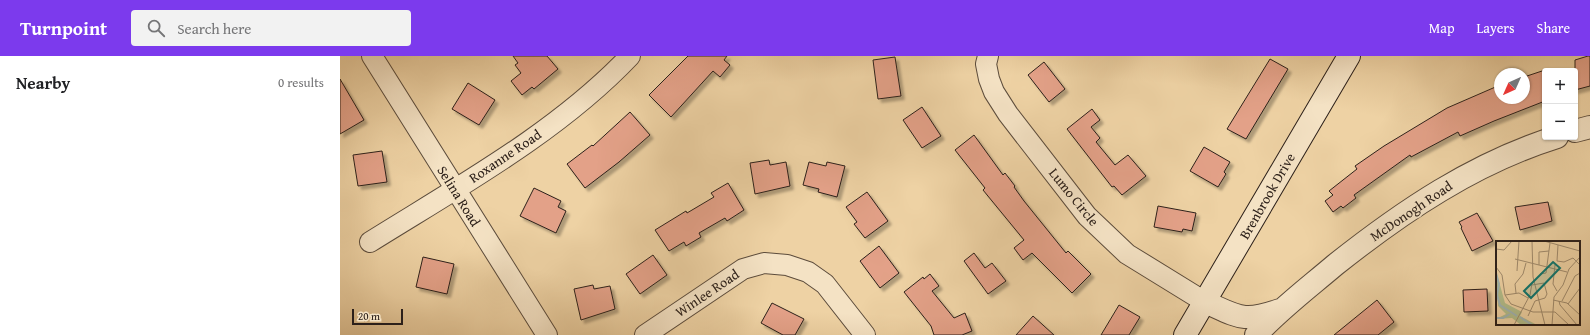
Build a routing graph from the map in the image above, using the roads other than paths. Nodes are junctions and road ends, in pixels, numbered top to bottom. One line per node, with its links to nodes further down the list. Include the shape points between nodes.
1 (372, 56): 8 (street, Selina Road)
2 (630, 56): 8 (street, Roxanne Road, via 595,90 558,120)
3 (988, 56): 10 (street, Lumo Circle, via 986,64 994,92 1086,216 1127,254)
4 (1349, 56): 10 (street, Brenbrook Drive)
5 (1590, 126): 6 (street)
6 (1578, 130)
7 (1549, 140): 11 (street, McDonogh Road, via 1484,166 1443,188 1373,235)
8 (455, 189): 9 (street, Roxanne Road); 12 (street, Selina Road)
9 (370, 242)
10 (1205, 302): 11 (street, McDonogh Road, via 1237,316 1249,318); 15 (street, Brenbrook Drive)
11 (1280, 310): 16 (street, McDonogh Road)
12 (547, 335)
13 (645, 335): 14 (street, Winlee Road, via 738,272 764,263 787,265 808,272 825,284)
14 (865, 335)
15 (1185, 335)
16 (1256, 335)

